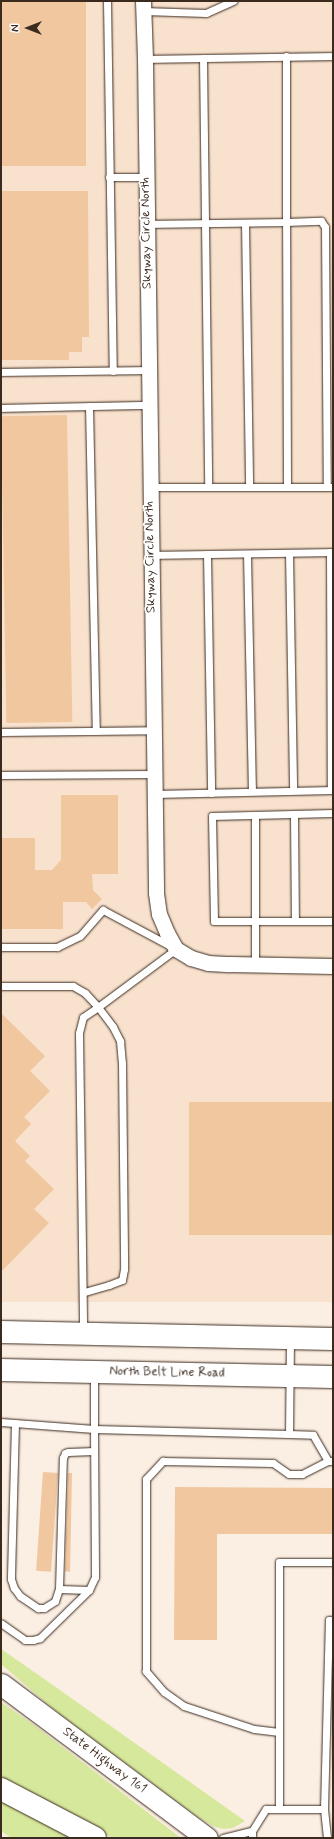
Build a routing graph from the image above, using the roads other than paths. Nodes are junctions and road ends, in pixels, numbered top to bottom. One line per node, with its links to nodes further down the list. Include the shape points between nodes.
1 (107, 1): 8 (lane)
2 (233, 1): 3 (lane, via 206,13)
3 (143, 6): 7 (street, Skyway Circle North)
4 (286, 56): 5 (lane); 6 (lane); 10 (lane)
5 (333, 56)
6 (203, 58): 7 (lane); 13 (lane)
7 (145, 59): 9 (street, Skyway Circle North)
8 (109, 177): 9 (lane); 15 (lane)
9 (146, 177): 12 (street, Skyway Circle North)
10 (286, 222): 11 (lane); 23 (lane); 24 (lane, via 321,221 325,227)
11 (245, 223): 13 (lane); 22 (lane)
12 (147, 224): 13 (lane); 14 (street, Skyway Circle North)
13 (205, 224): 21 (lane)
14 (149, 370): 15 (lane); 17 (street, Skyway Circle North)
15 (113, 371): 16 (lane)
16 (1, 372)
17 (149, 405): 18 (lane); 20 (street, Skyway Circle North)
18 (89, 406): 19 (lane); 31 (lane)
19 (1, 408)
20 (150, 487): 21 (lane); 29 (street, Skyway Circle North)
21 (208, 487): 22 (lane)
22 (249, 487): 23 (lane)
23 (287, 487): 24 (lane)
24 (330, 487)
25 (332, 552): 26 (lane); 36 (lane)
26 (290, 553): 28 (lane); 35 (lane)
27 (207, 554): 28 (lane); 29 (lane); 38 (lane)
28 (247, 554): 37 (lane)
29 (151, 555): 30 (street, Skyway Circle North)
30 (154, 730): 31 (lane); 33 (street, Skyway Circle North)
31 (96, 731): 32 (lane)
32 (1, 732)
33 (154, 774): 34 (lane); 39 (street, Skyway Circle North)
34 (1, 775)
35 (293, 790): 36 (lane); 37 (lane)
36 (332, 790)
37 (252, 791): 38 (lane)
38 (211, 793): 39 (lane)
39 (155, 794): 47 (street, Skyway Circle North, via 156,894 159,914)
40 (333, 813): 41 (lane)
41 (294, 814): 42 (lane); 44 (lane)
42 (255, 815): 43 (lane); 43 (lane, via 212,816 214,921)
43 (256, 921): 44 (lane); 48 (lane)
44 (295, 921): 45 (lane)
45 (333, 921)
46 (1, 947): 47 (lane, via 56,947 80,936 103,910)
47 (176, 949): 48 (street, via 191,958 208,963); 51 (lane)
48 (255, 965): 49 (street)
49 (333, 966)
50 (1, 986): 51 (lane, via 73,986 85,993)
51 (98, 1007): 52 (lane, via 83,1017 79,1033); 52 (lane, via 120,1041 122,1056 124,1269 122,1280)
52 (84, 1292): 54 (lane)
53 (1, 1332): 54 (main road)
54 (83, 1333): 55 (main road)
55 (290, 1338): 56 (main road); 59 (lane)
56 (333, 1339)
57 (1, 1370): 58 (main road, North Belt Line Road)
58 (94, 1372): 59 (main road, North Belt Line Road); 63 (lane)
59 (290, 1376): 60 (main road, North Belt Line Road); 64 (lane)
60 (333, 1377)
61 (1, 1422): 62 (lane)
62 (15, 1423): 63 (lane); 68 (lane, via 11,1579 20,1596 38,1608 44,1608 55,1600)
63 (94, 1429): 64 (lane); 65 (lane)
64 (288, 1434): 66 (lane, via 313,1435)
65 (94, 1451): 68 (lane, via 68,1452 62,1458); 69 (lane, via 95,1577)
66 (330, 1461): 73 (lane, via 302,1474 290,1474 273,1463 163,1461 146,1479 146,1671 164,1692 184,1706 254,1729)
67 (333, 1562): 73 (lane, via 279,1562)
68 (59, 1589): 69 (lane)
69 (89, 1590): 71 (lane, via 40,1638 25,1640)
70 (333, 1620): 76 (lane, via 329,1620)
71 (1, 1624)
72 (1, 1684): 79 (main road, State Highway 161)
73 (279, 1732): 75 (lane)
74 (1, 1789): 78 (main road)
75 (279, 1809): 76 (lane); 77 (lane, via 266,1810)
76 (324, 1809): 81 (lane)
77 (252, 1835): 80 (lane)
78 (94, 1838)
79 (207, 1838)
80 (223, 1838)
81 (327, 1838)

